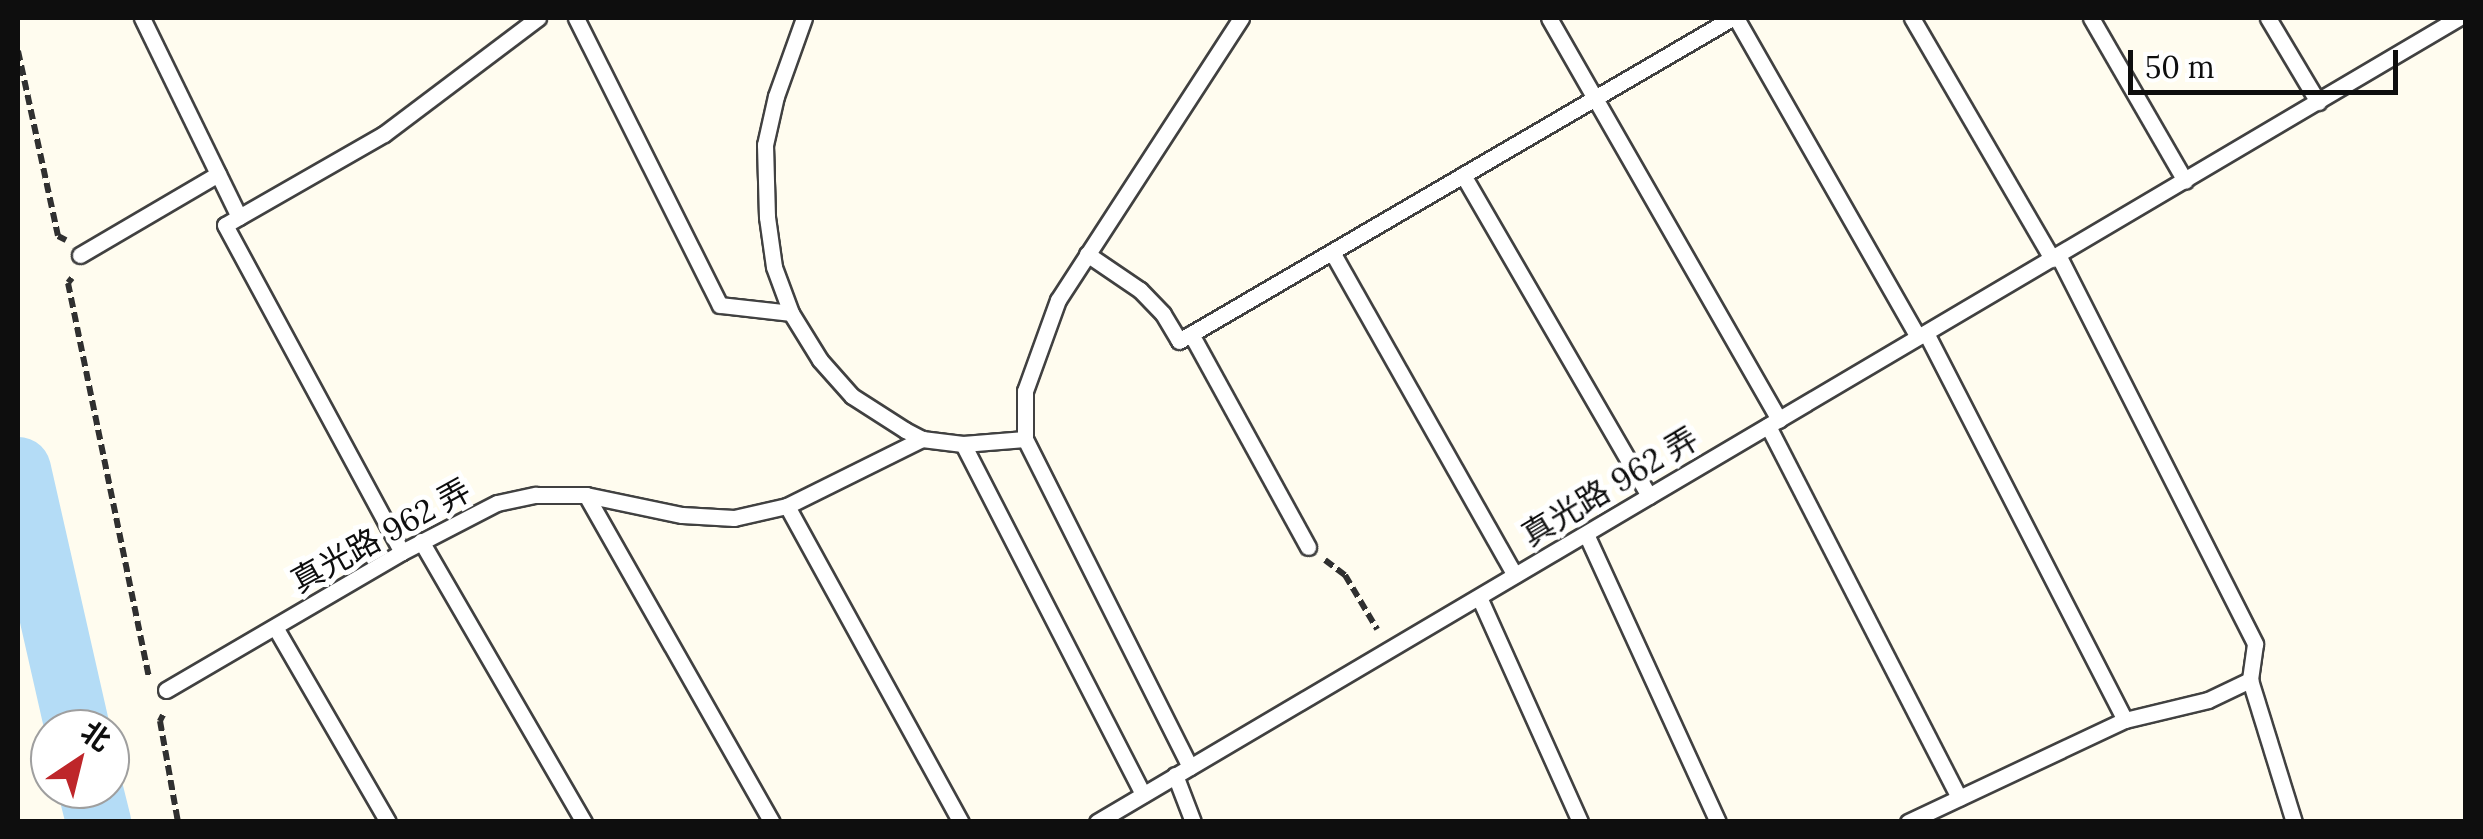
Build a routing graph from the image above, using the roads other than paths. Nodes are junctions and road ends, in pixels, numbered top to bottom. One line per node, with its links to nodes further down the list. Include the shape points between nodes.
1 (142, 18): 15 (lane)
2 (538, 18): 12 (lane)
3 (576, 18): 23 (lane, via 720,305)
4 (804, 18): 23 (lane, via 765,145 772,250)
5 (1240, 18): 20 (lane)
6 (1550, 18): 13 (lane)
7 (1734, 18): 13 (lane); 25 (lane)
8 (1912, 18): 22 (lane)
9 (2091, 18): 17 (lane)
10 (2268, 18): 14 (lane)
11 (2452, 19): 14 (lane, 真光路 962 弄)
12 (511, 25): 18 (lane, via 384,134)
13 (1595, 98): 16 (lane); 26 (lane)
14 (2318, 102): 17 (lane, 真光路 962 弄)
15 (218, 174): 18 (lane); 21 (lane)
16 (1463, 175): 19 (lane); 31 (lane)
17 (2185, 181): 22 (lane, 真光路 962 弄)
18 (239, 218): 36 (lane, via 225,226)
19 (1332, 252): 24 (lane); 37 (lane)
20 (1087, 254): 24 (lane, via 1140,290 1179,341); 28 (lane, via 1039,347 1024,392)
21 (80, 255)
22 (2055, 257): 25 (lane, 真光路 962 弄); 40 (lane, via 2256,644)
23 (791, 313): 27 (lane, via 852,396)
24 (1191, 334): 35 (lane)
25 (1922, 335): 26 (lane, 真光路 962 弄); 42 (lane)
26 (1773, 423): 31 (lane, 真光路 962 弄); 45 (lane)
27 (922, 439): 29 (lane); 32 (lane, 真光路 962 弄)
28 (1025, 439): 29 (lane); 43 (lane)
29 (963, 444): 44 (lane)
30 (586, 495): 32 (lane, 真光路 962 弄, via 711,518); 34 (lane, 真光路 962 弄, via 497,503); 48 (lane)
31 (1649, 496): 33 (lane, 真光路 962 弄)
32 (787, 506): 49 (lane)
33 (1586, 534): 37 (lane, 真光路 962 弄); 53 (lane)
34 (421, 541): 36 (lane, 真光路 962 弄); 47 (lane)
35 (1308, 547)
36 (402, 552): 39 (lane, 真光路 962 弄)
37 (1515, 575): 38 (lane, 真光路 962 弄)
38 (1478, 596): 43 (lane, 真光路 962 弄); 52 (lane)
39 (275, 628): 41 (lane, 真光路 962 弄); 46 (lane)
40 (2250, 680): 42 (lane, via 2174,711); 55 (lane)
41 (166, 690)
42 (2125, 720): 45 (lane)
43 (1183, 771): 44 (lane, 真光路 962 弄); 51 (lane)
44 (1143, 794): 50 (lane, 真光路 962 弄)
45 (1958, 798): 54 (lane)
46 (388, 822)
47 (584, 822)
48 (772, 822)
49 (961, 822)
50 (1097, 822)
51 (1193, 822)
52 (1580, 822)
53 (1718, 822)
54 (1908, 822)
55 (2294, 822)

